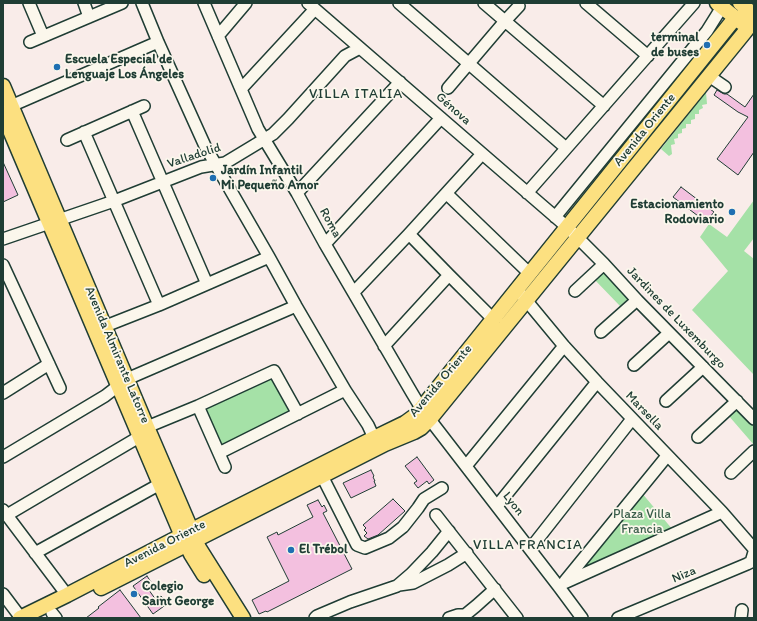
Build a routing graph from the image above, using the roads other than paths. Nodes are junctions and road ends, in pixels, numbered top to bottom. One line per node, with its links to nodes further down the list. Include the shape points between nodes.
1 (29, 3): 19 (street)
2 (84, 3): 15 (street)
3 (122, 3): 15 (street)
4 (142, 3): 22 (street)
5 (204, 3): 20 (street, Roma)
6 (246, 3): 20 (street)
7 (399, 3): 25 (street)
8 (484, 3): 17 (street)
9 (586, 3): 24 (street)
10 (694, 3): 24 (street)
11 (740, 3): 18 (main road)
12 (720, 5): 16 (main road); 51 (street, Avenida Oriente, via 707,31)
13 (312, 6): 23 (street, Génova); 32 (street)
14 (519, 6): 17 (street)
15 (89, 17): 19 (street)
16 (735, 18): 18 (main road); 26 (main road, Avenida Oriente)
17 (505, 21): 25 (street); 34 (street)
18 (753, 21): 27 (main road, Avenida Oriente)
19 (43, 36): 21 (street)
20 (218, 36): 32 (street, Roma)
21 (30, 42)
22 (158, 42): 35 (street); 45 (street)
23 (360, 48): 28 (street, Génova); 41 (street, Valladolid, via 346,56 288,119)
24 (648, 56): 34 (street)
25 (470, 64): 31 (street); 42 (street)
26 (695, 67): 27 (main road); 39 (main road, Avenida Oriente)
27 (709, 76): 30 (street); 43 (main road, Avenida Oriente)
28 (400, 82): 37 (street, Génova); 47 (street)
29 (3, 86): 35 (main road, Avenida Almirante Latorre)
30 (724, 87)
31 (448, 88)
32 (241, 89): 41 (street, Roma)
33 (144, 106): 36 (street)
34 (604, 106): 42 (street)
35 (6, 110): 52 (main road, Avenida Almirante Latorre)
36 (132, 111): 38 (street); 46 (street)
37 (441, 118): 44 (street, Génova); 57 (street)
38 (84, 132): 40 (street); 50 (street)
39 (640, 136): 43 (main road, via 639,143); 53 (main road, Avenida Oriente)
40 (66, 140)
41 (264, 140): 45 (street, Valladolid, via 225,163); 47 (street, Roma)
42 (566, 148): 48 (street)
43 (648, 151): 55 (main road, Avenida Oriente)
44 (482, 154): 48 (street, Génova); 49 (street)
45 (216, 165): 46 (street, Valladolid, via 201,167); 58 (street)
46 (162, 182): 50 (street, Valladolid); 63 (street)
47 (297, 193): 57 (street, Roma)
48 (527, 193): 51 (street, Génova)
49 (447, 194): 54 (street); 61 (street)
50 (114, 201): 52 (street, Valladolid); 69 (street)
51 (555, 217): 53 (street, Génova)
52 (54, 222): 56 (street, Valladolid); 72 (main road, Avenida Almirante Latorre)
53 (567, 227): 55 (street, Génova); 61 (main road, Avenida Oriente)
54 (409, 234): 62 (street); 66 (street)
55 (578, 237): 59 (street, Jardines de Luxemburgo); 67 (main road, Avenida Oriente)
56 (3, 239)
57 (325, 244): 66 (street, Roma)
58 (269, 257): 63 (street); 70 (street)
59 (604, 264): 65 (street); 68 (street, Jardines de Luxemburgo)
60 (3, 265): 77 (street)
61 (530, 274): 64 (main road, Avenida Oriente)
62 (449, 275): 71 (street); 75 (street)
63 (207, 284): 69 (street)
64 (517, 289): 67 (street, Marsella); 71 (main road, Avenida Oriente)
65 (575, 291)
66 (354, 292): 75 (street, Roma)
67 (527, 300): 76 (street, Marsella); 88 (main road, Avenida Oriente)
68 (637, 300): 73 (street); 74 (street, Jardines de Luxemburgo)
69 (159, 305): 72 (street)
70 (296, 306): 80 (street); 83 (street)
71 (493, 319): 88 (main road, Avenida Oriente)
72 (100, 328): 80 (main road, Avenida Almirante Latorre)
73 (601, 332)
74 (669, 333): 78 (street); 79 (street, Jardines de Luxemburgo)
75 (384, 346): 88 (street, Roma)
76 (564, 346): 81 (street, Marsella); 100 (street)
77 (49, 364): 82 (street); 84 (street)
78 (634, 365)
79 (703, 367): 85 (street); 86 (street, Jardines de Luxemburgo)
80 (122, 382): 92 (main road, Avenida Almirante Latorre); 98 (street, via 105,396)
81 (598, 382): 90 (street, Marsella); 105 (street)
82 (60, 388)
83 (345, 390): 89 (street); 94 (street)
84 (3, 393)
85 (666, 401)
86 (738, 401): 91 (street, Jardines de Luxemburgo); 93 (street)
87 (198, 406): 89 (street, via 274,371); 92 (street); 96 (street)
88 (426, 413): 94 (main road, Avenida Oriente, via 416,415); 100 (street, Lyon); 102 (main road, Avenida Oriente, via 421,428)
89 (298, 414): 96 (street)
90 (632, 419): 97 (street, Marsella); 111 (street)
91 (754, 419)
92 (143, 432): 103 (main road, Avenida Almirante Latorre); 106 (street); 110 (main road, Avenida Almirante Latorre)
93 (698, 437)
94 (374, 438): 110 (main road, Avenida Oriente)
95 (754, 451): 101 (street)
96 (219, 453): 99 (street)
97 (667, 456): 107 (street, Marsella); 116 (street)
98 (3, 457)
99 (225, 466)
100 (466, 466): 105 (street, Lyon)
101 (731, 473)
102 (322, 476): 104 (street, via 356,545 365,548 389,538 403,527 424,499); 110 (main road, Avenida Oriente)
103 (160, 484): 110 (main road, Avenida Almirante Latorre); 114 (street)
104 (442, 488)
105 (497, 506): 111 (street, Lyon)
106 (5, 512): 114 (street)
107 (722, 512): 112 (street, Marsella); 116 (street)
108 (436, 515): 109 (street)
109 (449, 531): 115 (street); 117 (street, via 432,552)
110 (189, 538): 120 (main road, Avenida Oriente); 122 (main road, Avenida Oriente); 125 (main road, Avenida Almirante Latorre); 126 (main road, Avenida Almirante Latorre)
111 (530, 549): 116 (street, Lyon)
112 (754, 549)
113 (754, 552): 131 (street, Niza, via 751,562 747,564)
114 (36, 553): 120 (street)
115 (467, 554): 117 (street, via 413,583); 118 (street)
116 (562, 585): 130 (street, Lyon)
117 (397, 586): 121 (street, via 350,602)
118 (495, 589): 123 (street); 129 (street)
119 (3, 594): 124 (street)
120 (68, 595): 124 (main road, Avenida Oriente)
121 (329, 614): 127 (street)
122 (50, 616)
123 (464, 616): 128 (street)
124 (21, 618)
125 (232, 618)
126 (243, 618)
127 (315, 618)
128 (449, 618)
129 (517, 618)
130 (582, 618)
131 (618, 618)

